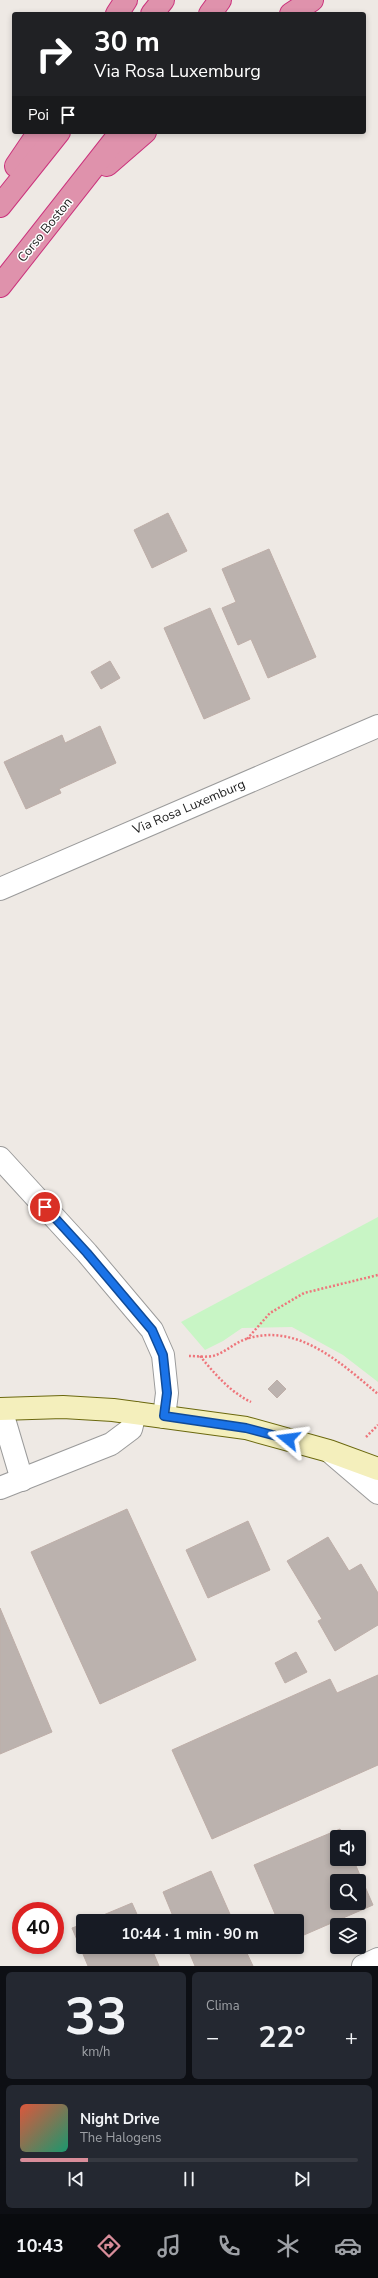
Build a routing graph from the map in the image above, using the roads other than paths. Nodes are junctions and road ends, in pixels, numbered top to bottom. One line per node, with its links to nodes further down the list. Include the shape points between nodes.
1 (126, 0): 5 (highway)
2 (164, 0): 6 (highway)
3 (220, 0): 7 (highway)
4 (312, 0): 8 (highway)
5 (118, 12)
6 (154, 12)
7 (211, 12)
8 (295, 12)
9 (37, 134): 13 (highway)
10 (57, 134): 15 (highway)
11 (119, 134): 14 (highway)
12 (143, 134): 14 (highway)
13 (0, 190)
14 (74, 194): 16 (highway, Corso Boston)
15 (0, 206)
16 (0, 286)
17 (378, 726): 18 (street, Via Rosa Luxemburg)
18 (0, 889)
19 (0, 1158): 22 (street, via 87,1253 152,1330 163,1355 167,1393)
20 (0, 1409): 21 (street, via 63,1407); 25 (street)
21 (135, 1413): 22 (street); 25 (street, via 131,1429 111,1444)
22 (164, 1416): 23 (street, via 246,1428)
23 (329, 1451): 24 (street); 27 (street)
24 (378, 1469)
25 (22, 1480): 26 (street)
26 (0, 1488)
27 (378, 1493)
28 (378, 1960): 29 (street)
29 (363, 1966)

